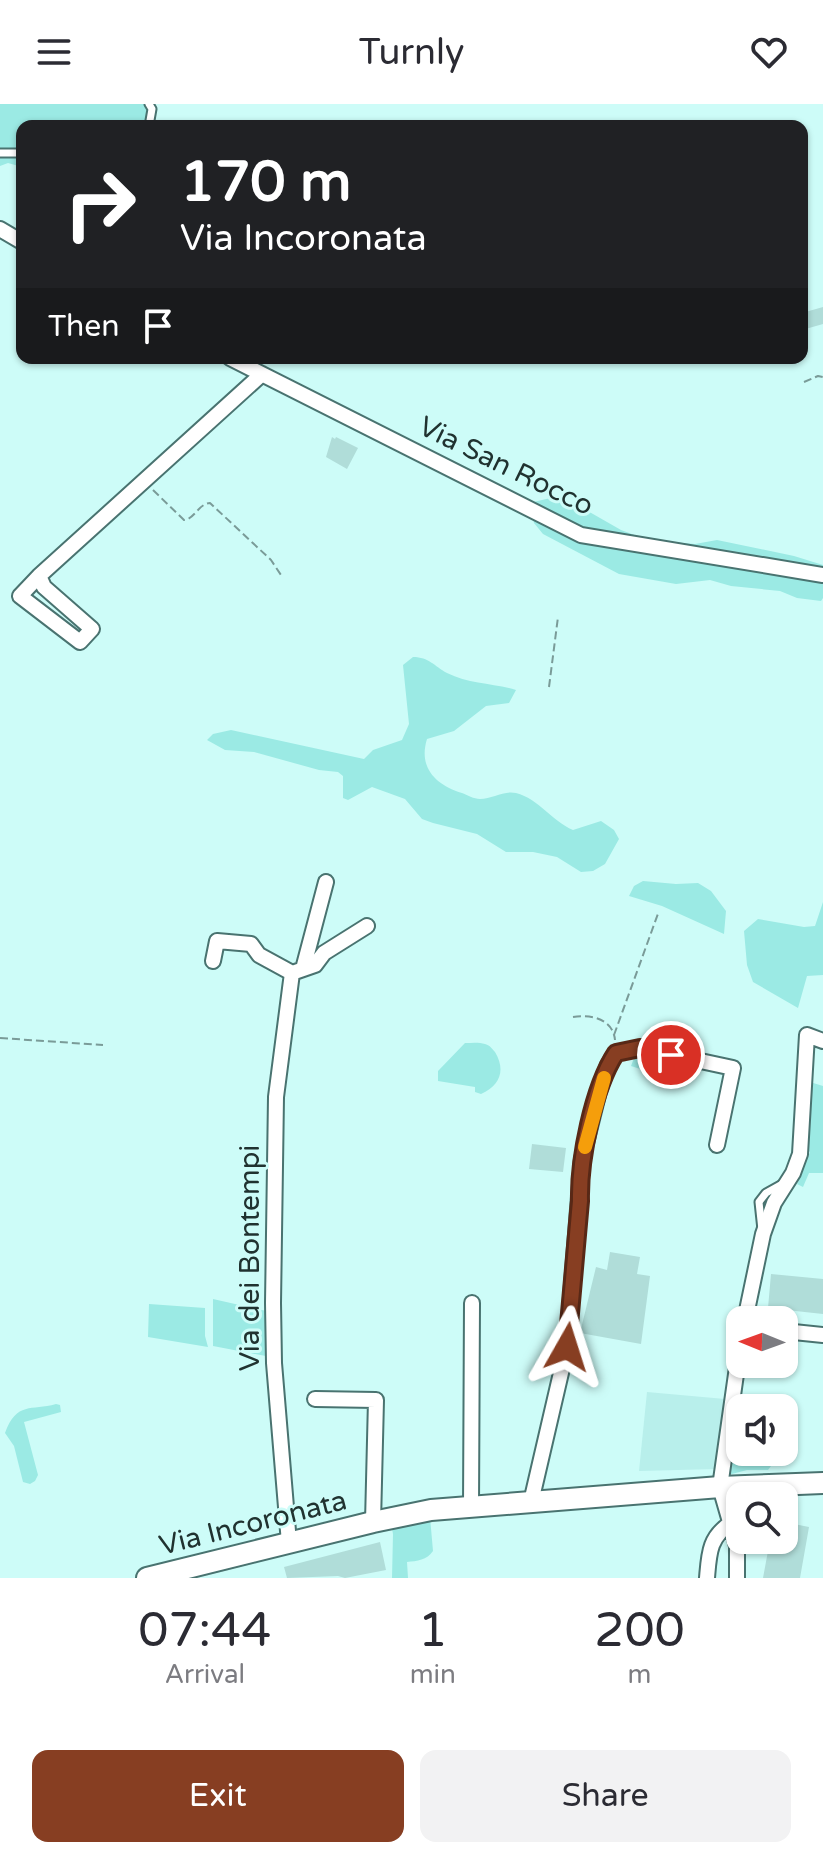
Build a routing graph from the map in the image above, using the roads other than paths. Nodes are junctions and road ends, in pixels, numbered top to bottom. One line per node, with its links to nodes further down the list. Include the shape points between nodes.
1 (242, 364): 2 (street, Via San Rocco)
2 (262, 374): 3 (street, Via San Rocco, via 581,535); 4 (street)
3 (823, 575)
4 (39, 576): 4 (street, via 20,596 80,642 92,629 44,587)
5 (326, 882): 8 (street, Via dei Bontempi)
6 (367, 926): 8 (street, via 324,953 315,965)
7 (213, 961): 8 (street, via 217,941 238,942)
8 (298, 971): 24 (street, Via dei Bontempi, via 276,1097 274,1363)
9 (823, 1041): 12 (street, via 807,1035 798,1164 774,1203 763,1234)
10 (717, 1145): 19 (street, via 733,1068 640,1048 616,1053 599,1091 582,1159 567,1347)
11 (472, 1303): 20 (street)
12 (748, 1306)
13 (798, 1332): 14 (street)
14 (823, 1335)
15 (735, 1378): 18 (street)
16 (315, 1399): 22 (street, Via Incoronata, via 376,1400)
17 (823, 1483): 18 (main road, Via Incoronata)
18 (720, 1487): 19 (main road, Via Incoronata); 21 (street)
19 (531, 1502): 20 (main road, Via Incoronata)
20 (471, 1507): 22 (main road, Via Incoronata)
21 (726, 1507)
22 (373, 1522): 24 (main road, Via Incoronata)
23 (726, 1527): 28 (street, via 713,1539)
24 (289, 1543): 27 (main road, Via Incoronata)
25 (737, 1554): 29 (street)
26 (739, 1554): 30 (street)
27 (147, 1578)
28 (707, 1578)
29 (737, 1578)
30 (745, 1578)

